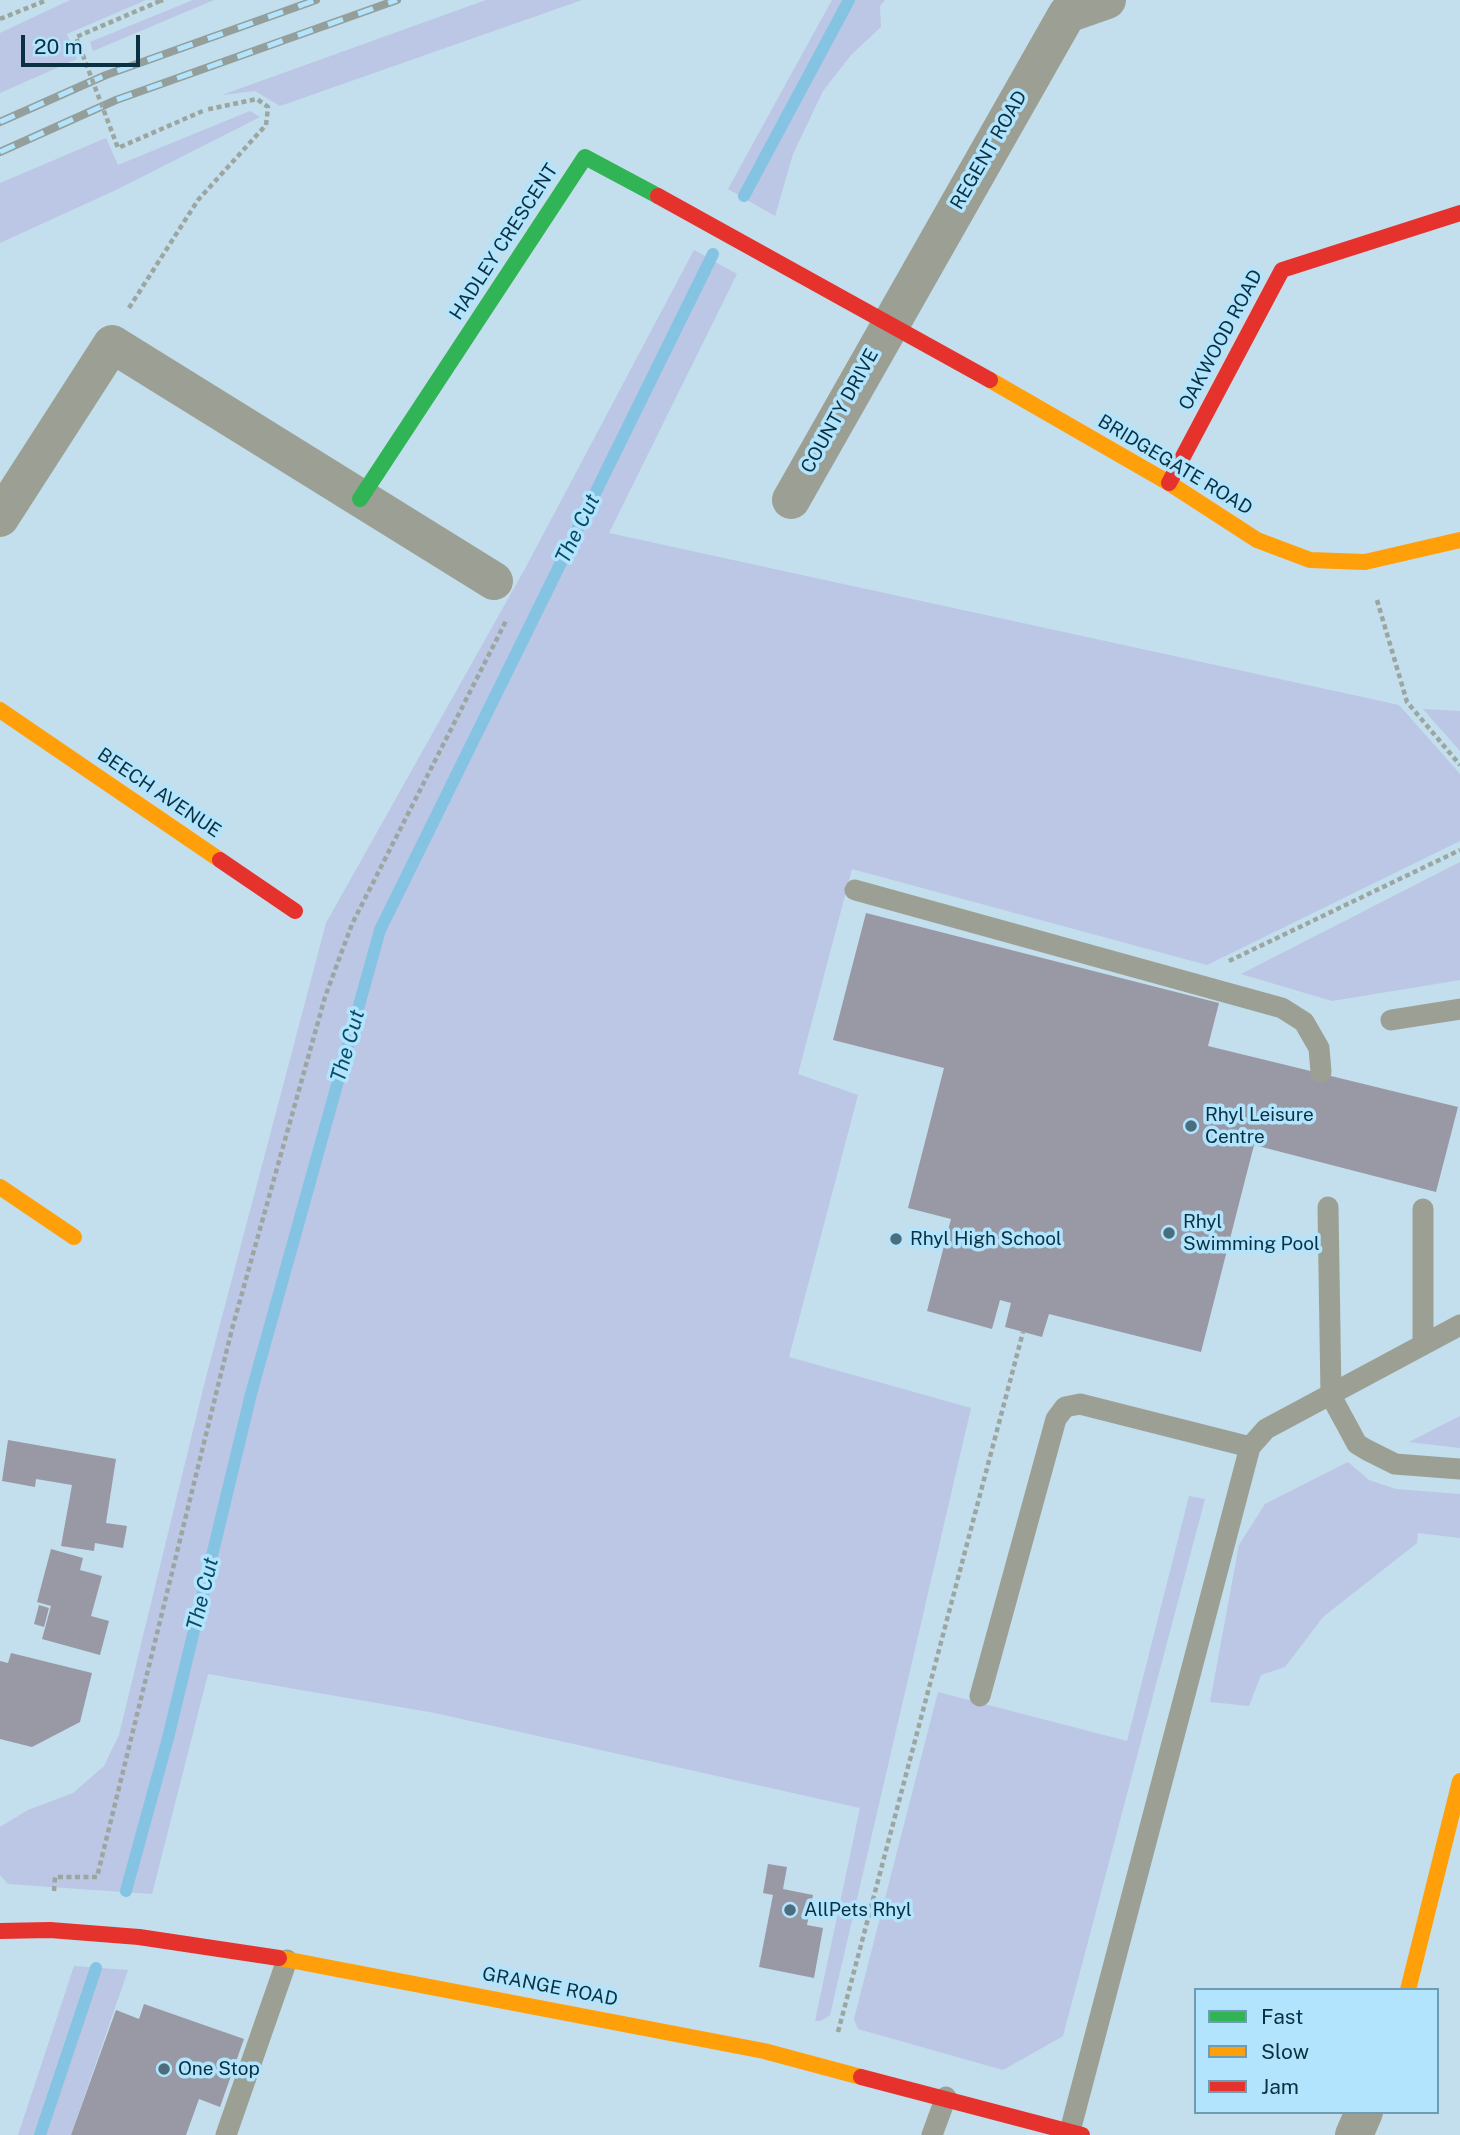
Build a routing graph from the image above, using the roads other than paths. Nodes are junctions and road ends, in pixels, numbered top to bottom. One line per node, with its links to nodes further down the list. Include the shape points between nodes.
1 (1107, 0): 3 (street, REGENT ROAD, via 1067,14)
2 (1460, 213): 4 (street, OAKWOOD ROAD, via 1282,270)
3 (890, 322): 4 (street, BRIDGEGATE ROAD); 5 (street, HADLEY CRESCENT, via 585,157); 6 (street, COUNTY DRIVE)
4 (1169, 483): 8 (street, BRIDGEGATE ROAD, via 1257,540 1310,560 1365,562)
5 (360, 499): 7 (street, via 111,344); 9 (street)
6 (791, 500)
7 (0, 518)
8 (1460, 540)
9 (494, 581)
10 (0, 710): 12 (street, BEECH AVENUE)
11 (855, 890): 15 (lane, via 1282,1007 1304,1022 1319,1048)
12 (295, 911)
13 (1460, 1009): 14 (lane)
14 (1391, 1020)
15 (1321, 1072)
16 (0, 1187): 19 (street)
17 (1328, 1207): 22 (lane)
18 (1423, 1209): 21 (lane)
19 (74, 1237)
20 (1460, 1325): 21 (lane)
21 (1423, 1345): 22 (lane)
22 (1331, 1396): 23 (lane, via 1266,1429); 24 (lane, via 1357,1444 1367,1450 1395,1464)
23 (1250, 1447): 25 (lane, via 1080,1404 1065,1407 1056,1419); 32 (lane)
24 (1460, 1469)
25 (980, 1696)
26 (1460, 1781): 29 (street)
27 (0, 1931): 28 (street, GRANGE ROAD, via 139,1937)
28 (287, 1960): 30 (street, GRANGE ROAD, via 764,2051); 33 (lane)
29 (1408, 1988)
30 (946, 2097): 32 (street, GRANGE ROAD); 34 (lane)
31 (1363, 2114): 35 (street)
32 (1076, 2133)
33 (226, 2135)
34 (932, 2135)
35 (1354, 2135)

